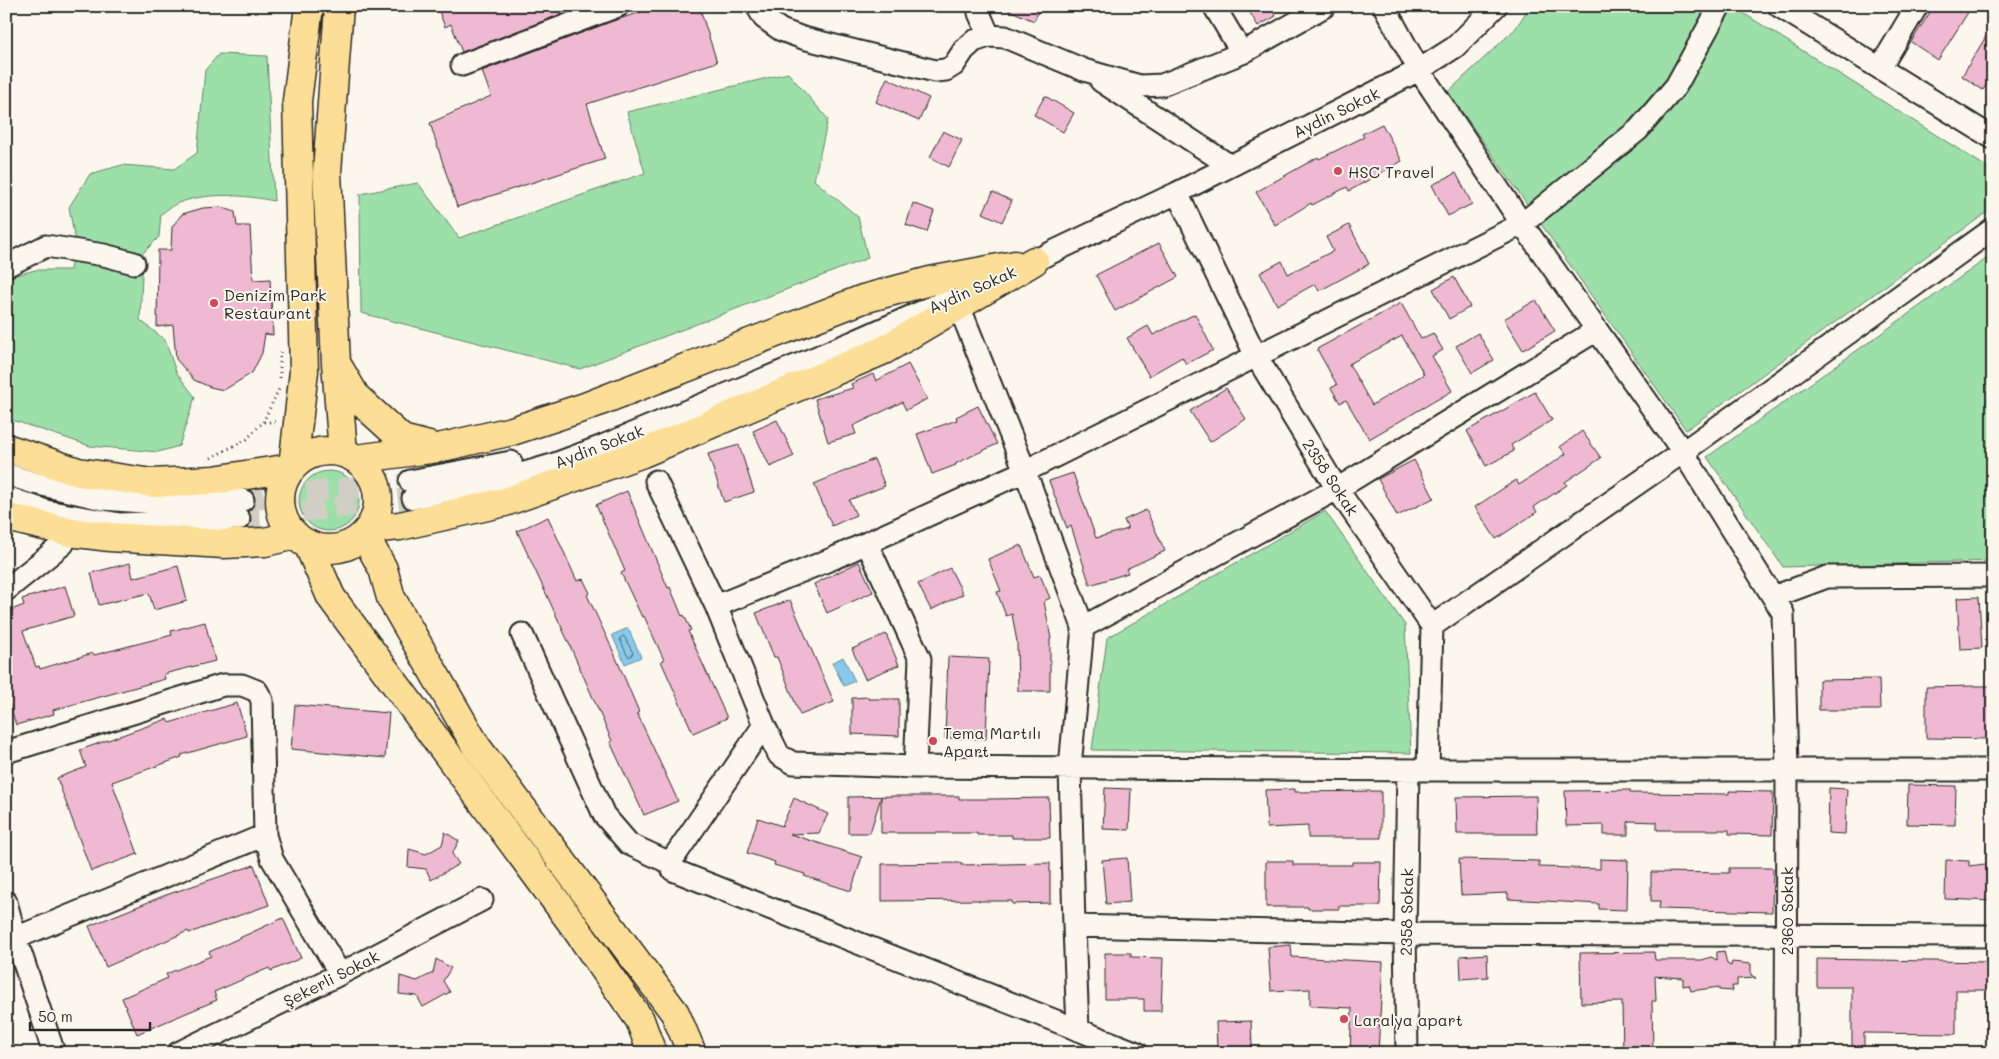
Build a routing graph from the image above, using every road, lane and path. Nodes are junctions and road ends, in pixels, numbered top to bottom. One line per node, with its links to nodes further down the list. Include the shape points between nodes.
1 (309, 6): 36 (main road, via 297,101 304,371)
2 (339, 6): 30 (main road, via 327,172)
3 (618, 6): 15 (street)
4 (757, 6): 13 (street, via 764,18 781,30 935,71 954,65 974,41)
5 (982, 6): 13 (street, via 980,13)
6 (1214, 6): 14 (street)
7 (1325, 6): 14 (street)
8 (1384, 6): 18 (street, 2360 Sokak)
9 (1496, 6): 18 (street, Aydin Sokak, via 1455,48)
10 (1720, 6): 22 (street, via 1676,86 1638,130)
11 (1779, 6): 16 (street)
12 (1917, 6): 16 (street)
13 (989, 36): 17 (street, via 1005,37)
14 (1242, 53): 17 (street, via 1162,85 1140,86)
15 (462, 65)
16 (1880, 68): 19 (street)
17 (1084, 70): 20 (street)
18 (1420, 70): 20 (street, Aydin Sokak); 22 (street, 2360 Sokak)
19 (1993, 138)
20 (1228, 165): 21 (street, Aydin Sokak)
21 (1177, 193): 24 (street, Aydin Sokak); 29 (street, 2358 Sokak)
22 (1522, 224): 28 (street, 2360 Sokak); 29 (street)
23 (1993, 229): 33 (street)
24 (1034, 261): 27 (main road); 32 (main road, via 930,281 863,299 584,407 512,431); 40 (street, Aydin Sokak, via 853,342 600,447 507,478)
25 (134, 263): 26 (street, via 46,246)
26 (6, 266)
27 (958, 306): 37 (street); 44 (main road, via 884,350 643,453 505,502)
28 (1597, 330): 33 (street, 2360 Sokak); 41 (street)
29 (1256, 356): 37 (street); 41 (street, 2358 Sokak)
30 (336, 363): 32 (main road, via 356,397 402,439); 35 (main road)
31 (6, 448): 36 (main road, via 78,472 152,482 214,480)
32 (438, 448): 34 (main road)
33 (1683, 452): 51 (street, 2360 Sokak); 53 (street)
34 (383, 455): 35 (main road); 44 (path, via 395,519)
35 (350, 456): 36 (main road, via 330,450 316,452); 45 (main road, via 368,469 376,483 376,515)
36 (292, 467): 47 (main road, via 280,495 281,510 286,523)
37 (1025, 471): 48 (street); 54 (street)
38 (6, 474): 42 (street, via 103,499 241,509 120,524 46,511)
39 (656, 482): 52 (street)
40 (411, 489)
41 (1337, 489): 53 (street, 2358 Sokak); 54 (street)
42 (6, 496)
43 (6, 517): 46 (main road)
44 (400, 526): 45 (main road)
45 (366, 531): 47 (main road, via 356,541 341,547 324,548); 73 (main road, via 383,569 391,598 476,746)
46 (69, 532): 47 (main road, via 224,544); 50 (street, via 63,544)
47 (302, 539): 74 (main road, via 331,597)
48 (867, 543): 52 (street); 58 (street, via 920,659)
49 (1993, 576): 51 (street, via 1826,577)
50 (6, 590)
51 (1773, 597): 60 (street, 2360 Sokak, via 1783,613)
52 (716, 606): 56 (street)
53 (1432, 626): 61 (street, 2358 Sokak)
54 (1083, 627): 59 (street)
55 (522, 634): 64 (street, via 604,815 629,844)
56 (764, 725): 58 (street, via 779,755 793,763); 64 (street)
57 (6, 752): 63 (street, via 223,685 242,685 257,691 262,700)
58 (915, 767): 59 (street)
59 (1070, 768): 61 (street); 67 (street)
60 (1787, 769): 61 (street); 62 (street); 69 (street, 2360 Sokak)
61 (1418, 770): 68 (street, 2358 Sokak)
62 (1993, 770)
63 (264, 835): 71 (street); 72 (street, via 272,859)
64 (670, 863): 75 (street, via 673,870)
65 (482, 900): 72 (street, Şekerli Sokak)
66 (6, 902): 71 (street)
67 (1074, 926): 68 (street); 75 (street)
68 (1405, 934): 69 (street); 83 (street, 2358 Sokak)
69 (1786, 935): 70 (street); 84 (street, 2360 Sokak)
70 (1993, 936)
71 (11, 940): 76 (street)
72 (340, 974): 77 (street, Şekerli Sokak)
73 (674, 1013): 80 (main road); 81 (main road)
74 (640, 1020): 78 (main road); 79 (main road)
75 (1078, 1030): 82 (street)
76 (54, 1053)
77 (178, 1053)
78 (639, 1053)
79 (652, 1053)
80 (692, 1053)
81 (714, 1053)
82 (1137, 1053)
83 (1407, 1053)
84 (1786, 1053)

